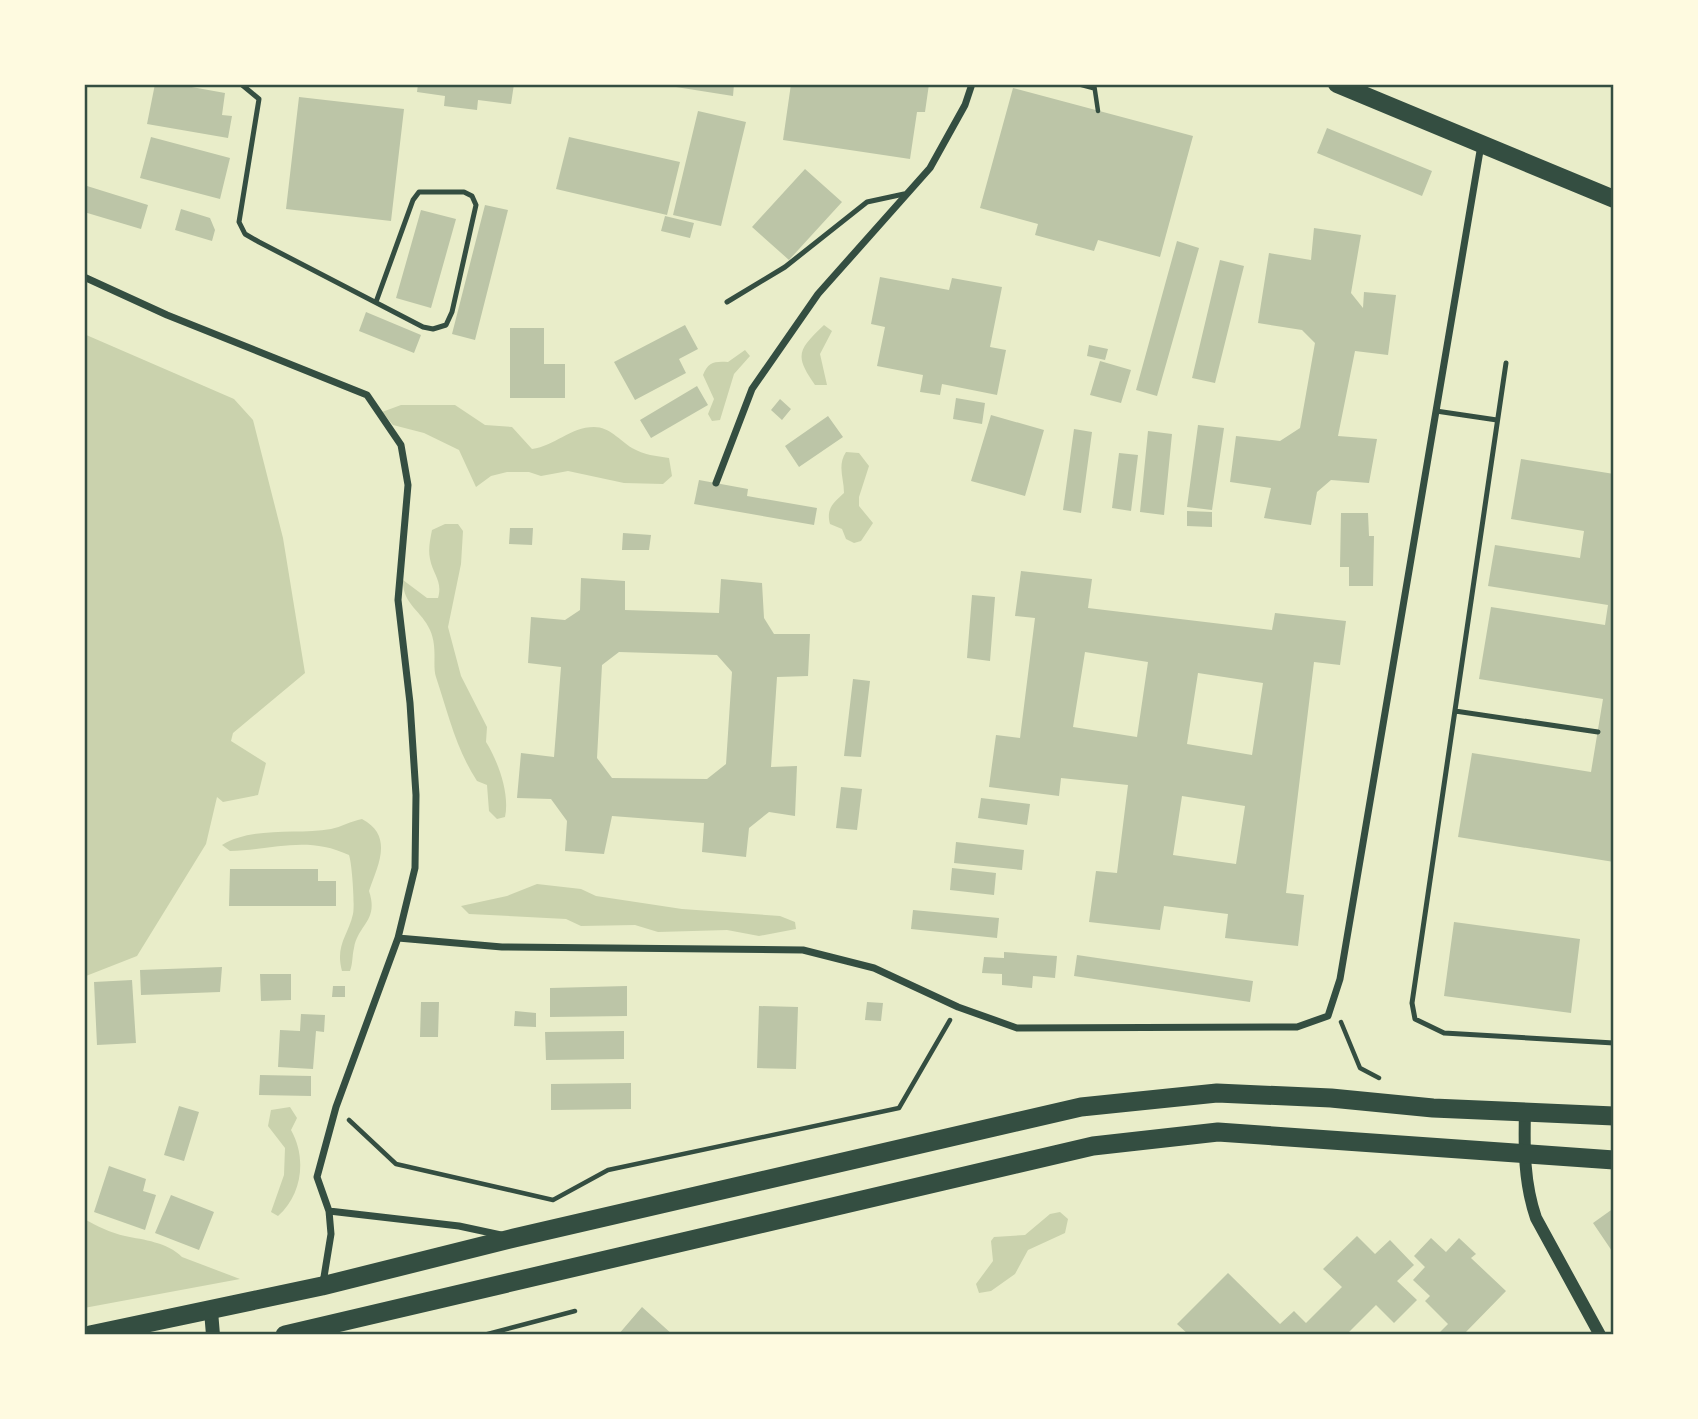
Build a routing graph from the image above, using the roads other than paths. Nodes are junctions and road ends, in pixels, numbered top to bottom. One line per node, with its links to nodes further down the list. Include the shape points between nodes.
1 (241, 84): 8 (lane, via 259,99 239,222 245,234)
2 (972, 84): 5 (street, via 930,168)
3 (1337, 84): 4 (main road)
4 (1481, 144): 6 (main road); 11 (street)
5 (904, 194): 9 (lane, via 867,202 785,267); 13 (street, via 818,294 752,389)
6 (1614, 199)
7 (84, 277): 16 (street, via 367,395 401,444 408,485 398,600 416,795 415,868)
8 (376, 302): 8 (lane, via 423,327 446,325 476,205 472,196 419,192)
9 (727, 302)
10 (1506, 363): 12 (lane)
11 (1436, 411): 12 (lane); 16 (street, via 1340,979 1328,1016 1297,1027 1017,1028 874,968 803,950 502,947)
12 (1497, 421): 14 (lane)
13 (716, 484)
14 (1455, 710): 15 (lane); 17 (lane, via 1412,1003 1415,1019 1444,1033)
15 (1598, 732)
16 (398, 938): 22 (street, via 336,1107 317,1177)
17 (1614, 1043)
18 (1525, 1111): 19 (highway); 20 (street); 23 (highway, via 1217,1093 1081,1107)
19 (1614, 1116)
20 (1524, 1153): 21 (highway); 28 (highway, via 1218,1132 1093,1146); 29 (street, via 1535,1218)
21 (1614, 1160)
22 (329, 1211): 23 (street, via 459,1226); 24 (street, via 331,1234)
23 (514, 1238): 24 (highway)
24 (322, 1286): 25 (highway)
25 (211, 1311): 26 (highway); 27 (main road)
26 (90, 1335)
27 (213, 1335)
28 (285, 1335)
29 (1600, 1335)

